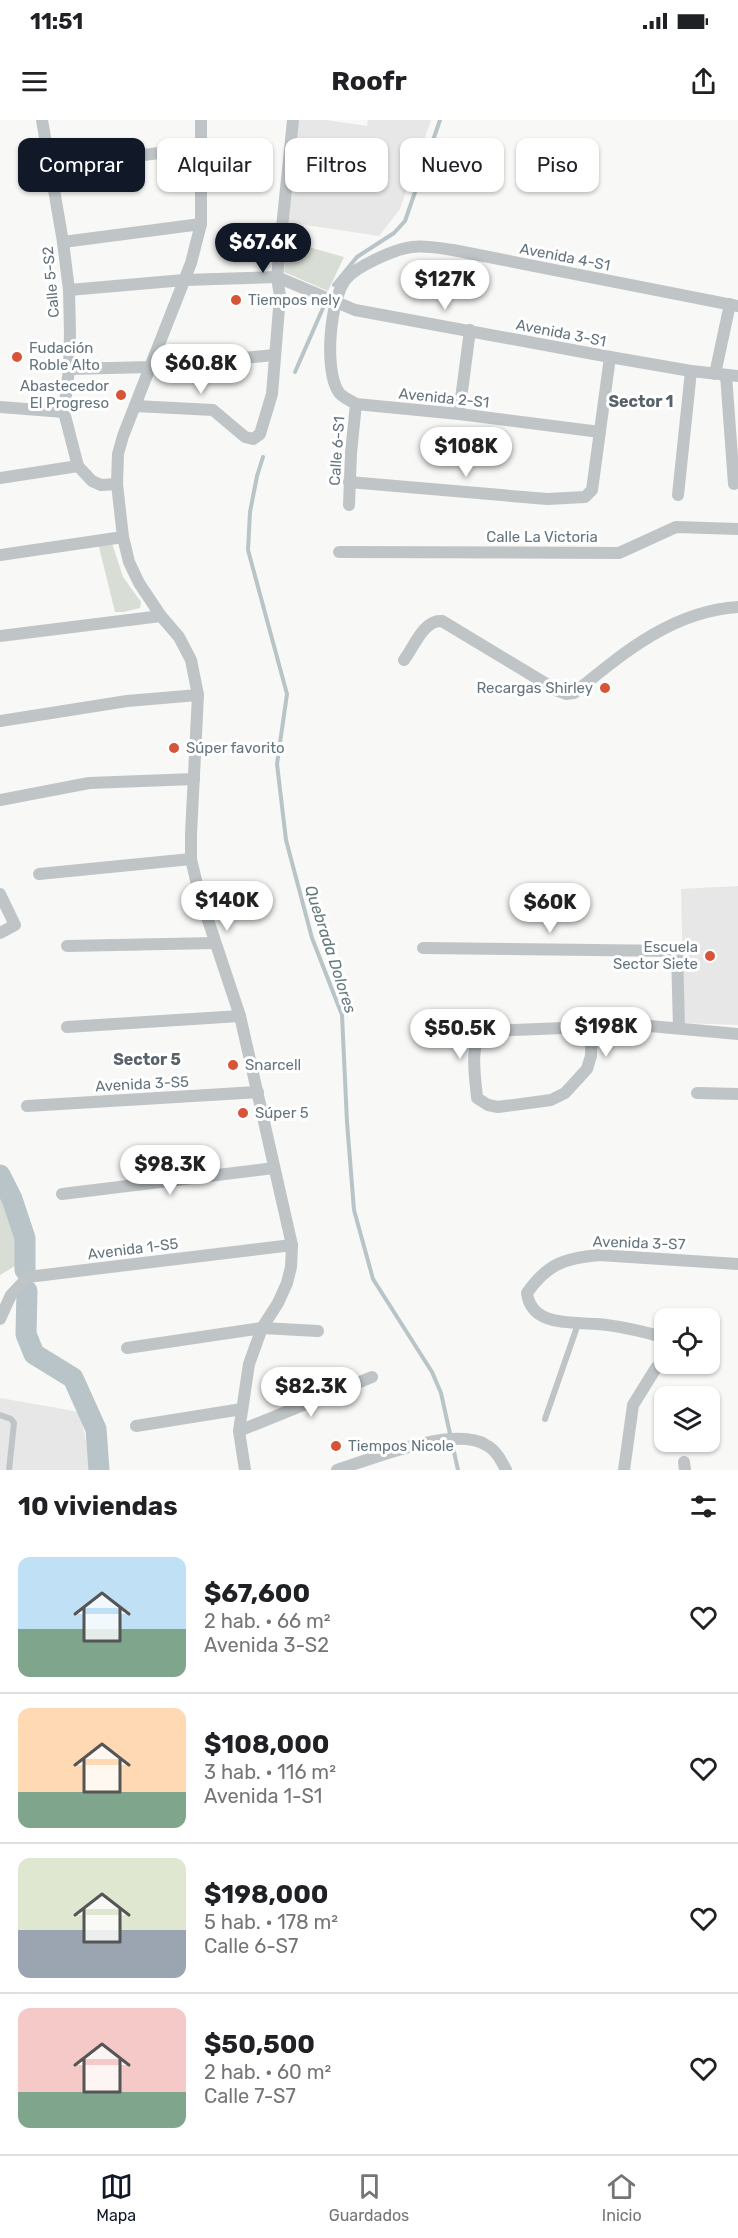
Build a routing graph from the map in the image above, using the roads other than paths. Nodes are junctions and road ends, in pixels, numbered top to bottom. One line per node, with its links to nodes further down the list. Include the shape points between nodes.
1 (42, 120): 4 (street, Calle 5-S2)
2 (201, 120): 5 (street)
3 (292, 120): 10 (street)
4 (45, 138)
5 (202, 138)
6 (54, 192): 9 (street, Calle 5-S2)
7 (201, 192): 8 (street)
8 (201, 224): 9 (street); 11 (street)
9 (63, 242): 12 (street, Calle 5-S2)
10 (277, 278): 11 (street); 13 (street, Avenida 3-S1); 16 (street, via 280,296)
11 (184, 280): 12 (street); 18 (street)
12 (69, 290): 19 (street, Calle 5-S2)
13 (335, 302): 14 (street, Avenida 4-S1, via 345,280 359,268 409,247 423,246); 15 (street, Avenida 3-S1, via 355,310); 22 (street, Calle 6-S1, via 331,371 339,394)
14 (734, 305): 21 (street)
15 (470, 330): 17 (street, Avenida 3-S1); 26 (street)
16 (274, 355): 18 (street); 23 (street, via 266,420 253,439 245,437 213,410)
17 (610, 357): 20 (street, Avenida 3-S1); 27 (street)
18 (150, 367): 19 (street); 23 (street)
19 (69, 369): 25 (street, Calle 5-S2)
20 (691, 371): 21 (street, Avenida 3-S1); 33 (street)
21 (726, 375): 32 (street)
22 (356, 404): 26 (street, Avenida 2-S1); 30 (street, Calle 6-S1)
23 (135, 406): 31 (street, via 118,454)
24 (0, 407): 25 (street)
25 (64, 412): 28 (street, Calle 5-S2)
26 (459, 414): 27 (street, Avenida 2-S1)
27 (600, 432): 30 (street, via 592,490 585,497 547,499)
28 (78, 466): 29 (street); 31 (street, via 92,481)
29 (0, 478)
30 (349, 482): 34 (street, Calle 6-S1)
31 (117, 484): 36 (street)
32 (734, 484)
33 (678, 495)
34 (349, 505)
35 (738, 529): 37 (street, Calle La Victoria, via 676,527 619,553)
36 (123, 537): 38 (street); 40 (street, via 129,562)
37 (339, 552)
38 (0, 555)
39 (738, 607): 42 (street, via 707,613 646,637 573,693 558,691 442,621 429,624)
40 (161, 616): 41 (street); 43 (street, via 179,637 191,660)
41 (0, 636)
42 (404, 660)
43 (198, 696): 44 (street, via 127,701); 45 (street)
44 (0, 721)
45 (194, 779): 46 (street, via 89,783); 47 (street)
46 (0, 801)
47 (191, 859): 48 (street); 51 (street)
48 (39, 873)
49 (0, 894): 50 (street, via 15,925)
50 (0, 933)
51 (215, 943): 52 (street); 54 (street)
52 (67, 946)
53 (423, 948): 57 (street, via 677,951)
54 (240, 1016): 56 (street); 59 (street)
55 (592, 1025): 55 (street, via 482,1033 474,1052 477,1098 498,1107 551,1100 565,1093 587,1069); 57 (street)
56 (67, 1027)
57 (678, 1028): 58 (street)
58 (738, 1034)
59 (258, 1092): 62 (street, Avenida 3-S5); 63 (street)
60 (697, 1093): 61 (street)
61 (738, 1094)
62 (27, 1106)
63 (274, 1168): 64 (street); 65 (street)
64 (62, 1194)
65 (292, 1245): 67 (street, Avenida 1-S5, via 28,1277 11,1295); 69 (street, via 287,1282)
66 (738, 1264): 68 (street, Avenida 3-S7, via 599,1255 567,1259 548,1268 535,1281 527,1293 528,1305 553,1320)
67 (0, 1319)
68 (578, 1324): 71 (street, Avenida 3-S7); 77 (lane)
69 (262, 1328): 70 (street); 72 (street); 75 (street, via 249,1364)
70 (318, 1331)
71 (654, 1336)
72 (126, 1348)
73 (654, 1371): 84 (street, via 633,1405)
74 (372, 1377): 79 (street)
75 (242, 1409): 78 (street); 79 (street)
76 (0, 1415): 80 (lane, via 14,1423)
77 (545, 1419)
78 (136, 1426)
79 (238, 1431): 81 (street)
80 (9, 1470)
81 (245, 1470)
82 (337, 1470): 83 (street, via 404,1448 464,1438 484,1443 497,1454)
83 (506, 1470)
84 (624, 1470)

